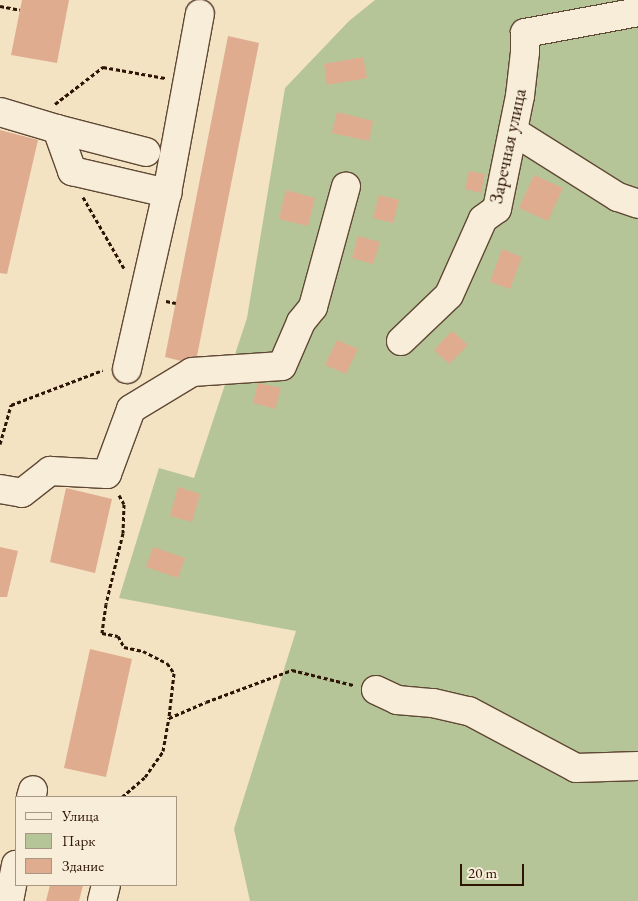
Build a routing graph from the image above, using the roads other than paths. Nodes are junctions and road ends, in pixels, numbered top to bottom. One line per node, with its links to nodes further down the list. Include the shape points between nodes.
1 (638, 12): 5 (lane, Заречная улица, via 525,33)
2 (200, 14): 8 (lane)
3 (0, 112): 4 (lane)
4 (57, 129): 6 (lane); 8 (lane, via 72,171)
5 (513, 131): 9 (lane, via 618,197); 10 (lane, Заречная улица, via 497,209 483,219 449,295)
6 (146, 152)
7 (346, 186): 12 (lane, via 313,307 302,322 282,366 192,372 131,409 107,474 50,471 22,493)
8 (166, 193): 11 (lane)
9 (638, 204)
10 (401, 341)
11 (116, 366)
12 (0, 489)
13 (376, 690): 14 (lane, via 397,700 469,710 576,768)
14 (638, 766)
15 (15, 870): 17 (lane)
16 (106, 886): 18 (lane)
17 (8, 901)
18 (102, 901)

